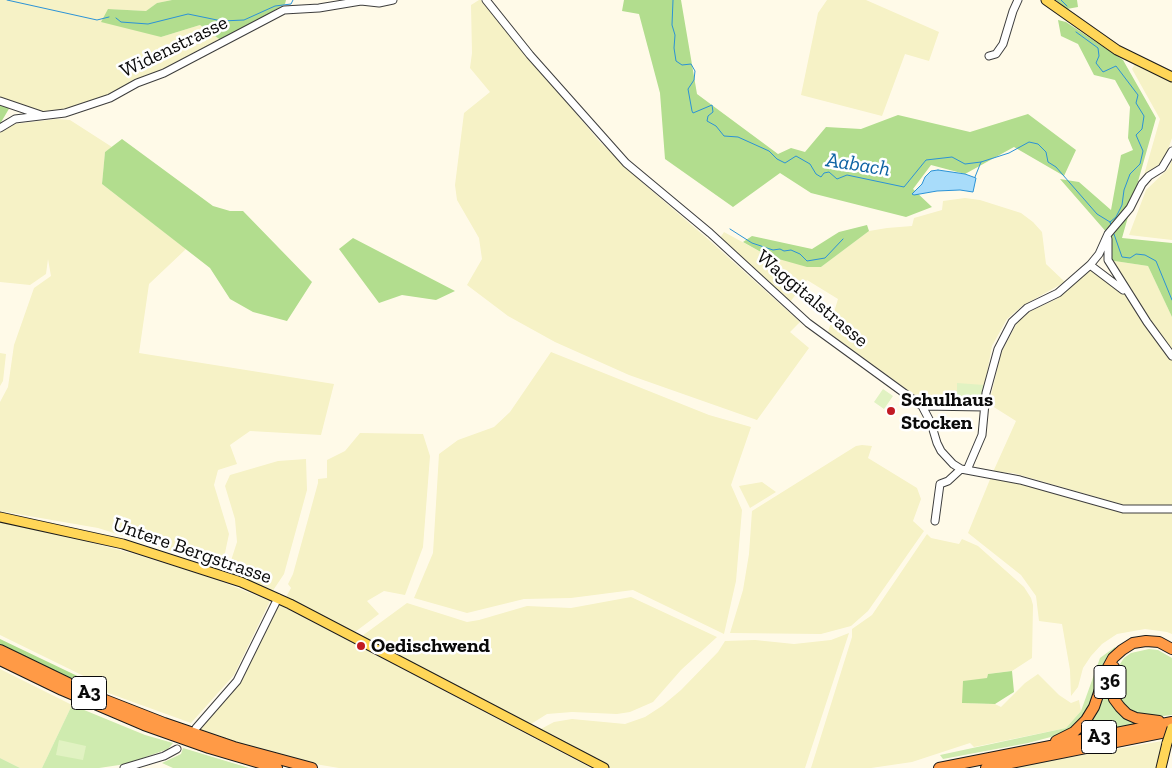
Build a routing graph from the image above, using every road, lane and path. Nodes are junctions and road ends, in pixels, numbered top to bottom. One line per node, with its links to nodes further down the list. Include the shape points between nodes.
1 (393, 0): 8 (street, Widenstrasse, via 284,10 110,98 65,114)
2 (486, 0): 15 (street, Waggitalstrasse, via 626,163 710,233 808,323)
3 (1018, 0): 5 (street, via 1003,44 996,54)
4 (1046, 0): 6 (main road, via 1118,50)
5 (989, 56)
6 (1172, 77)
7 (0, 101): 8 (street)
8 (44, 116): 9 (street, Widenstrasse, via 15,119)
9 (0, 128)
10 (1172, 151): 11 (street, via 1162,168 1142,184 1130,208)
11 (1111, 231): 12 (street); 13 (street, via 1108,260)
12 (1090, 265): 13 (street); 16 (street, via 1058,293 1027,308 1012,322 998,350)
13 (1127, 293): 14 (street)
14 (1172, 356)
15 (922, 406): 16 (street); 17 (street, Waggitalstrasse, via 941,451 953,464)
16 (985, 408): 17 (street, via 982,435)
17 (964, 469): 18 (street, via 1020,480 1123,509); 20 (street, via 940,484)
18 (1172, 509)
19 (0, 517): 21 (main road, Untere Bergstrasse, via 123,544 222,575)
20 (935, 521)
21 (278, 598): 27 (street, via 236,681); 37 (main road, Untere Bergstrasse)
22 (1172, 648): 32 (highway, via 1146,641 1133,643 1122,650 1110,663 1094,707 1084,723 1067,736)
23 (0, 650): 36 (highway, A3, via 164,724)
24 (1172, 654): 26 (highway, 36, via 1150,646 1128,651 1114,666 1110,686 1116,702 1130,716 1149,721)
25 (0, 660): 35 (highway, A3, via 135,722)
26 (1172, 721): 32 (highway, A3)
27 (196, 728)
28 (1172, 729): 30 (highway, A3); 33 (main road, bridge)
29 (1172, 735): 30 (highway)
30 (1118, 742): 39 (highway, A3)
31 (178, 749): 34 (street)
32 (1025, 752): 38 (highway, A3)
33 (1165, 755): 40 (main road); 41 (main road)
34 (124, 768)
35 (277, 768)
36 (312, 768)
37 (604, 768)
38 (938, 768)
39 (986, 768)
40 (1161, 768)
41 (1165, 768)

